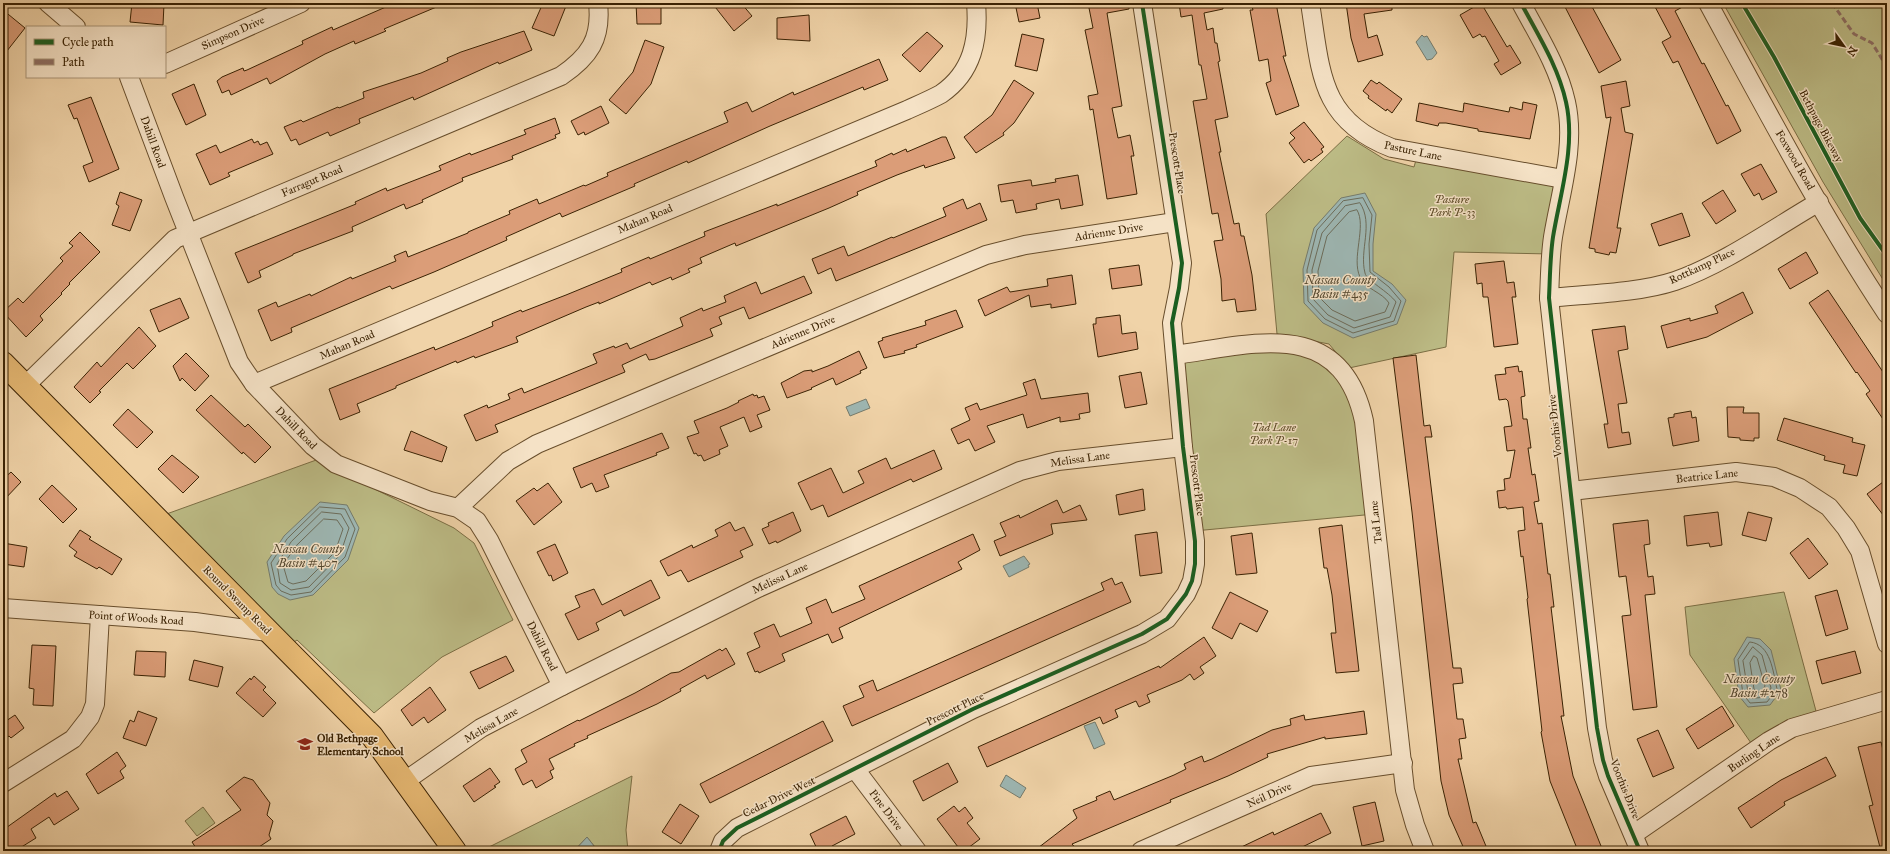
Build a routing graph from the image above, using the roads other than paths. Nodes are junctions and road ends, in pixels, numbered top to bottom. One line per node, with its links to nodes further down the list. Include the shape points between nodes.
1 (48, 3): 9 (street)
2 (301, 3): 10 (street, Simpson Drive)
3 (598, 3): 15 (street, Farragut Road, via 597,30 589,51 578,65 561,76)
4 (976, 3): 20 (street, Mahan Road, via 975,47 968,64 956,81 940,94)
5 (1142, 3): 14 (street, Prescott Place)
6 (1310, 3): 12 (street, Pasture Lane, via 1322,77 1327,91 1344,118 1365,136 1392,148)
7 (1521, 3): 12 (street, Voorhis Drive, via 1556,67 1566,104 1569,124)
8 (1708, 3): 13 (street, Foxwood Road)
9 (75, 26)
10 (166, 64)
11 (132, 78): 15 (street, Dahill Road)
12 (1563, 178): 16 (street, Voorhis Drive, via 1553,240)
13 (1818, 202): 16 (street, Rottkamp Place, via 1720,260 1675,281 1638,289); 17 (street, Foxwood Road)
14 (1175, 222): 18 (street, Prescott Place, via 1182,263 1172,323); 24 (street, Adrienne Drive, via 1025,245 986,255 537,444 508,462)
15 (188, 233): 20 (street, Dahill Road, via 239,362); 21 (street, Farragut Road, via 175,239 161,251)
16 (1549, 298): 23 (street, Voorhis Drive)
17 (1887, 314)
18 (1175, 355): 22 (street, Prescott Place); 31 (street, Tad Lane, via 1258,344 1296,344 1320,352 1334,362 1353,388 1364,421)
19 (3, 363): 21 (main road, Round Swamp Road)
20 (254, 384): 24 (street, Dahill Road, via 313,446 336,464 430,501)
21 (25, 386): 27 (main road, Round Swamp Road)
22 (1183, 447): 29 (street, Melissa Lane, via 1058,461 1020,471 758,588); 32 (street, Prescott Place, via 1195,541 1195,564 1192,581 1186,594 1167,619 1142,634 973,709)
23 (1571, 491): 28 (street, Beatrice Lane, via 1736,472 1774,477 1800,488 1828,508 1846,528 1860,551); 35 (street, Voorhis Drive, via 1597,728 1608,776)
24 (458, 508): 29 (street, Dahill Road, via 477,521 489,540)
25 (3, 608): 26 (street, Point of Woods Road)
26 (100, 615): 27 (street, Point of Woods Road, via 195,622); 34 (street, via 95,704 90,717 73,739)
27 (268, 632): 33 (main road, Round Swamp Road, via 372,736)
28 (1887, 644)
29 (562, 686): 33 (street, Melissa Lane, via 481,728)
30 (1887, 700): 35 (street, Burling Lane, via 1792,728 1769,741)
31 (1403, 763): 39 (street, Neil Drive, via 1311,776); 40 (street, Tad Lane, via 1405,790)
32 (855, 769): 37 (street, Cedar Drive West, via 737,828); 38 (street, Pine Drive)
33 (405, 782): 36 (main road, Round Swamp Road)
34 (3, 783)
35 (1634, 834): 41 (street, Voorhis Drive)
36 (455, 851)
37 (718, 851)
38 (917, 851)
39 (1141, 851)
40 (1425, 851)
41 (1640, 851)

